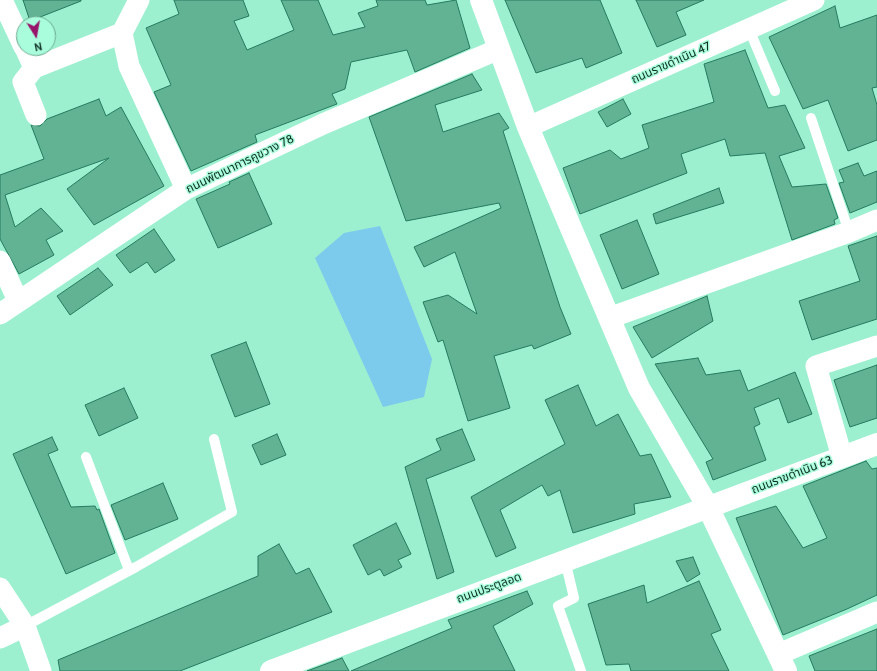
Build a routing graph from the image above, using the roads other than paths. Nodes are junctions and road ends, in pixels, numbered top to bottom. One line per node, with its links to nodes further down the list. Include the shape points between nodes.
1 (2, 0): 6 (street)
2 (139, 0): 7 (street)
3 (481, 0): 8 (street)
4 (814, 0): 5 (street, ถนนราขดำเนิน 47)
5 (749, 29): 11 (lane); 14 (street, ถนนราขดำเนิน 47)
6 (16, 30)
7 (122, 33): 10 (street); 15 (street, via 128,66)
8 (499, 49): 14 (street); 15 (street, ถนนพัฒนาการคูขวาง 78, via 323,124)
9 (28, 56): 10 (street)
10 (34, 68): 12 (street, via 23,82)
11 (775, 91)
12 (36, 115)
13 (811, 118): 17 (lane)
14 (528, 127): 21 (street)
15 (186, 189): 19 (street, ถนนพัฒนาการคูขวาง 78)
16 (877, 220): 17 (street)
17 (849, 232): 21 (street)
18 (0, 261): 19 (street)
19 (18, 301): 20 (street, ถนนพัฒนาการคูขวาง 78)
20 (0, 314)
21 (609, 318): 27 (street, via 639,388)
22 (877, 346): 26 (street, via 816,366)
23 (214, 439): 29 (lane, via 232,512)
24 (877, 444): 26 (street, ถนนราขดำเนิน 63)
25 (86, 457): 29 (lane)
26 (842, 457): 27 (street, ถนนราขดำเนิน 63)
27 (708, 507): 28 (street, ถนนประตูลอด); 34 (street)
28 (565, 560): 36 (street, ถนนประตูลอด); 37 (lane, via 574,598 558,606)
29 (129, 570): 32 (lane)
30 (0, 588): 32 (street)
31 (877, 612): 34 (street)
32 (25, 626): 33 (street); 35 (street)
33 (0, 638)
34 (783, 663)
35 (41, 671)
36 (271, 671)
37 (581, 671)

